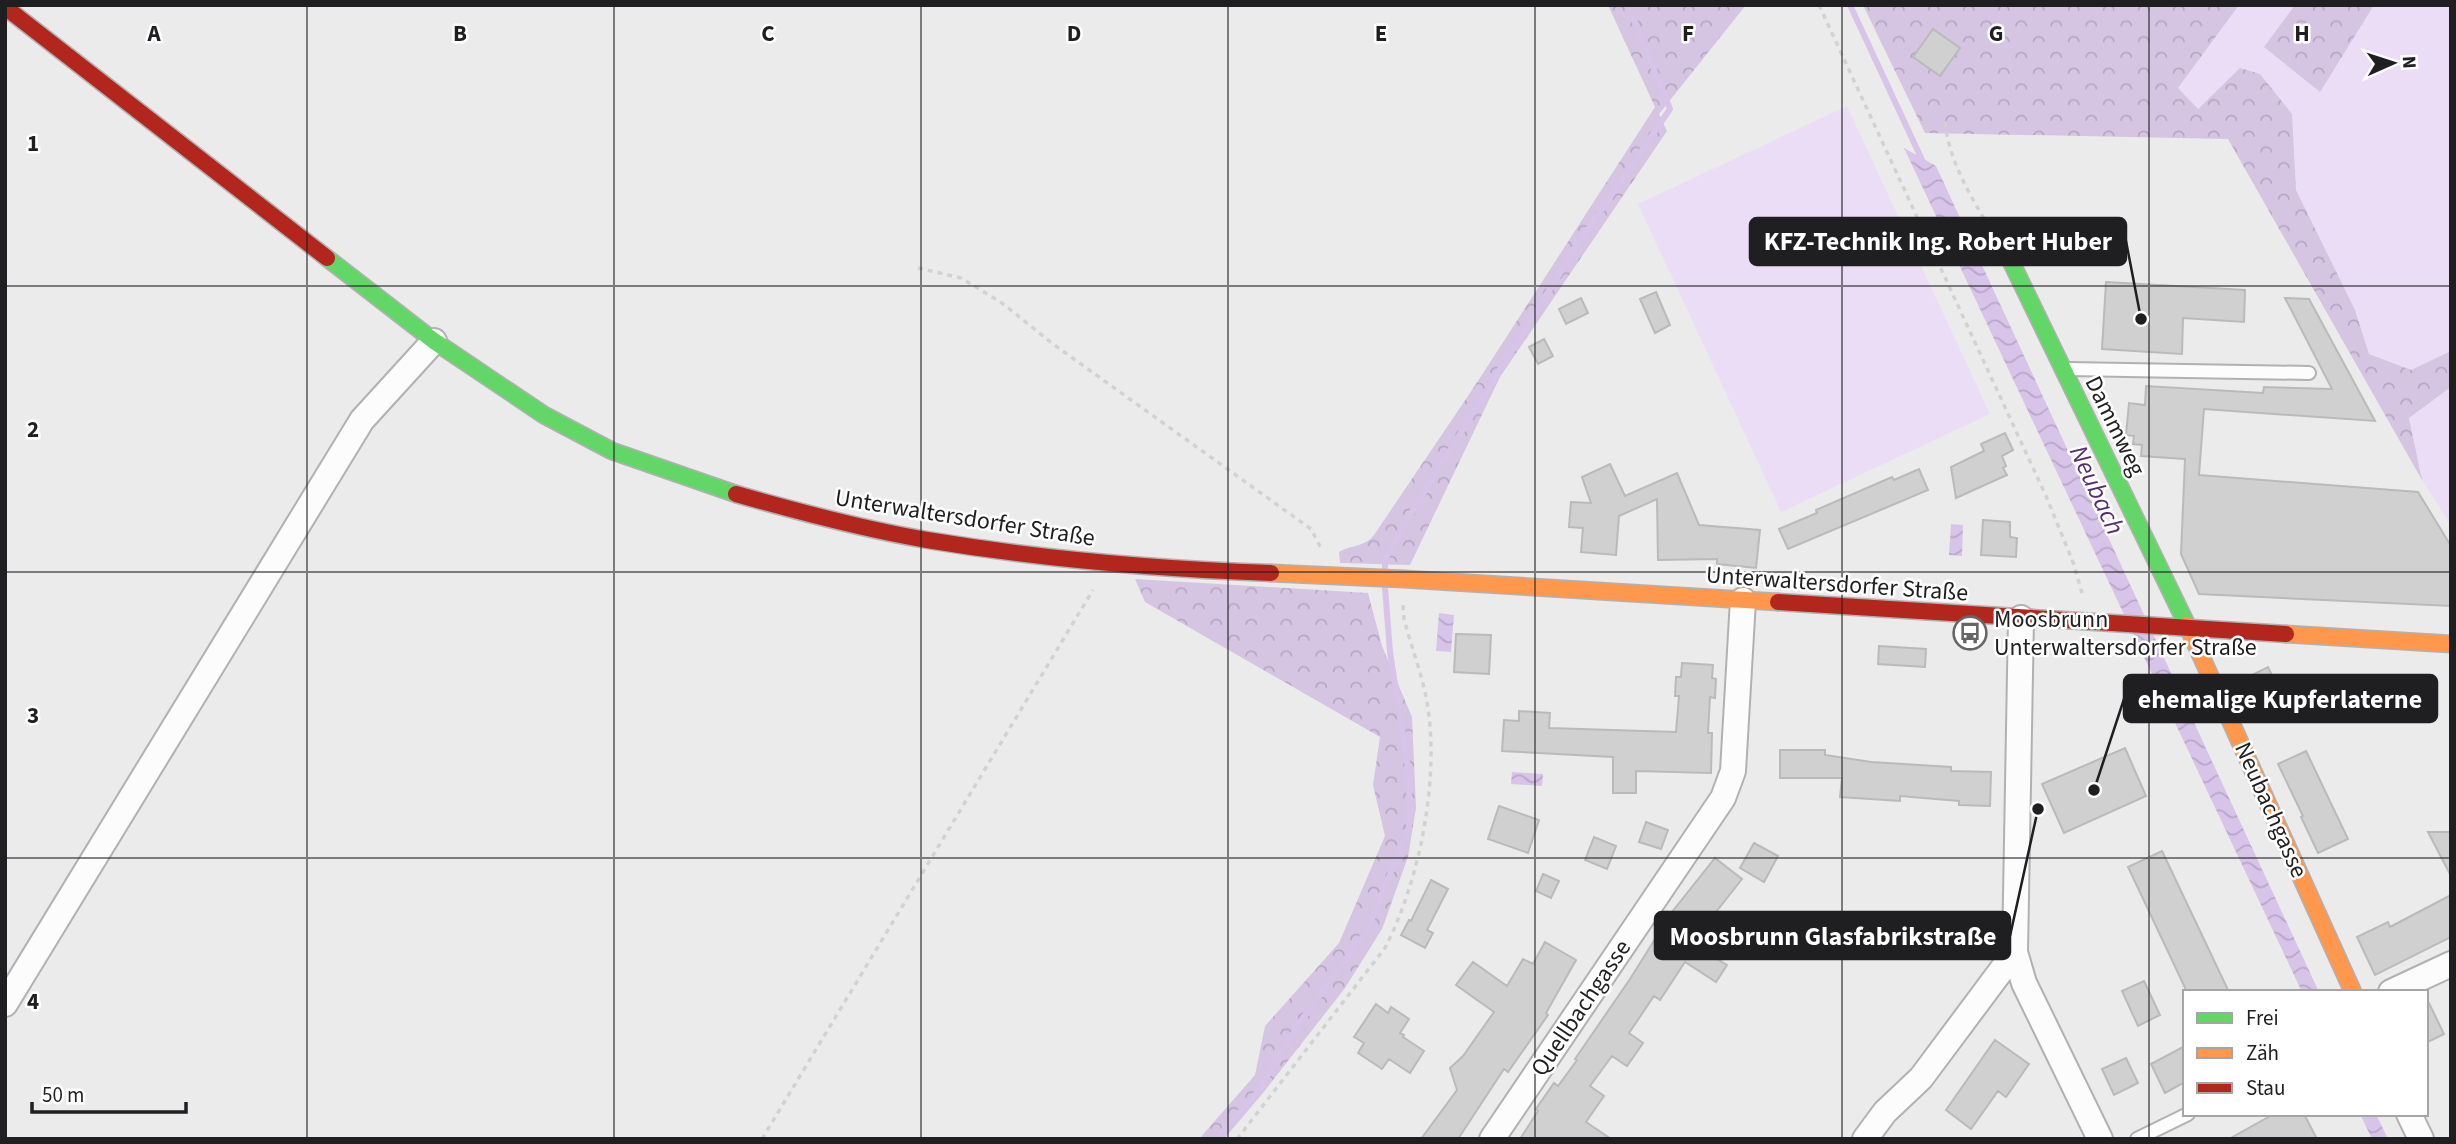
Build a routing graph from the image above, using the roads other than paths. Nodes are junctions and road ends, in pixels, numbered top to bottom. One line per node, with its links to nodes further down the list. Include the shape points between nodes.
1 (5, 7): 3 (main road, Unterwaltersdorfer Straße)
2 (2002, 243): 4 (main road, Dammweg)
3 (434, 341): 6 (main road, Unterwaltersdorfer Straße, via 544,415 600,445 714,488 816,517 927,540 1108,564); 14 (street, via 362,420)
4 (2062, 369): 5 (lane); 8 (main road, Dammweg)
5 (2309, 373)
6 (1743, 600): 7 (main road, Unterwaltersdorfer Straße); 17 (street, Quellbachgasse, via 1733,771 1723,798)
7 (2021, 618): 8 (main road, Unterwaltersdorfer Straße); 10 (street)
8 (2189, 629): 9 (main road, Unterwaltersdorfer Straße); 12 (main road, Neubachgasse)
9 (2451, 644)
10 (2015, 952): 18 (street, via 1921,1079 1885,1112); 19 (street, via 2024,983)
11 (2451, 964): 13 (street)
12 (2352, 990)
13 (2395, 990)
14 (5, 1004)
15 (2184, 1116): 20 (lane)
16 (2410, 1116): 21 (street)
17 (1492, 1139)
18 (1865, 1139)
19 (2100, 1139)
20 (2137, 1139)
21 (2421, 1139)

